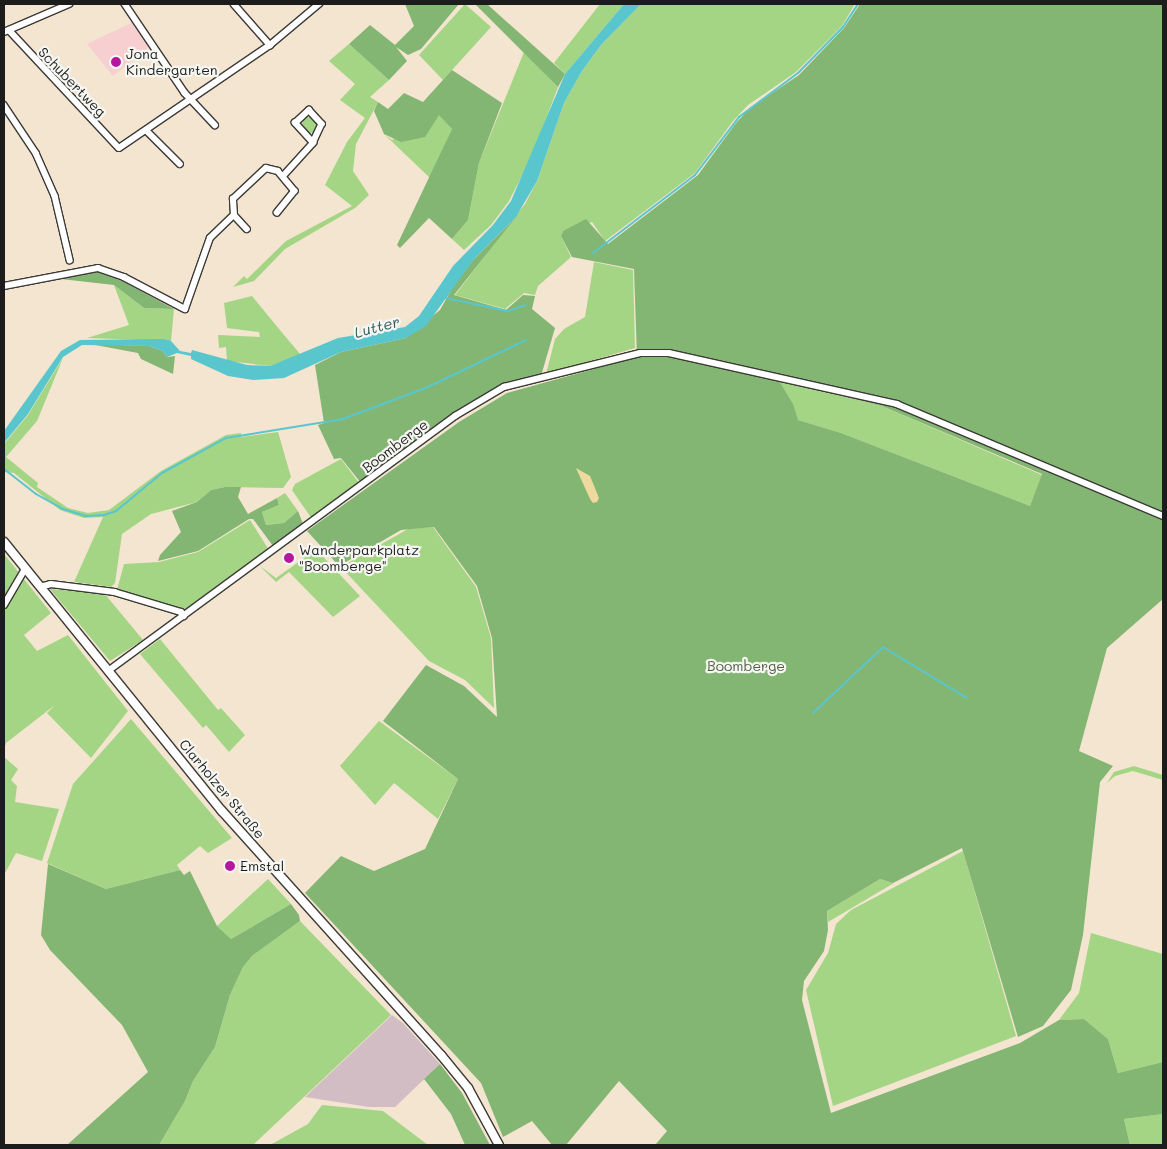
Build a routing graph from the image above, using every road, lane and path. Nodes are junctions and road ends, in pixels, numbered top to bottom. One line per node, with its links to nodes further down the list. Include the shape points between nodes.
1 (69, 4): 5 (street)
2 (125, 4): 7 (street)
3 (234, 4): 6 (street)
4 (319, 4): 6 (street)
5 (6, 31): 10 (street, Schubertweg, via 119,148)
6 (270, 45): 7 (street)
7 (191, 99): 9 (street); 10 (street)
8 (4, 105): 17 (street, via 36,153 55,196)
9 (216, 125)
10 (146, 130): 12 (street)
11 (313, 142): 11 (street, via 295,123 309,110 322,124); 13 (street)
12 (180, 164)
13 (283, 176): 14 (street, via 295,194); 15 (street, via 266,168 233,199)
14 (277, 213)
15 (234, 215): 16 (street); 18 (street, via 210,238 185,308 124,277 98,268)
16 (247, 229)
17 (70, 260)
18 (4, 286)
19 (1163, 516): 24 (street, Boomberge, via 897,404 669,353 640,353 496,392 454,416)
20 (4, 542): 21 (street, Clarholzer Straße)
21 (25, 569): 22 (street, Clarholzer Straße); 23 (street)
22 (40, 587): 24 (street, via 51,584 114,592); 25 (street, Clarholzer Straße)
23 (4, 605)
24 (184, 616): 25 (street, Boomberge)
25 (108, 671): 26 (street, Clarholzer Straße, via 222,811 441,1054 484,1112)
26 (499, 1145)

